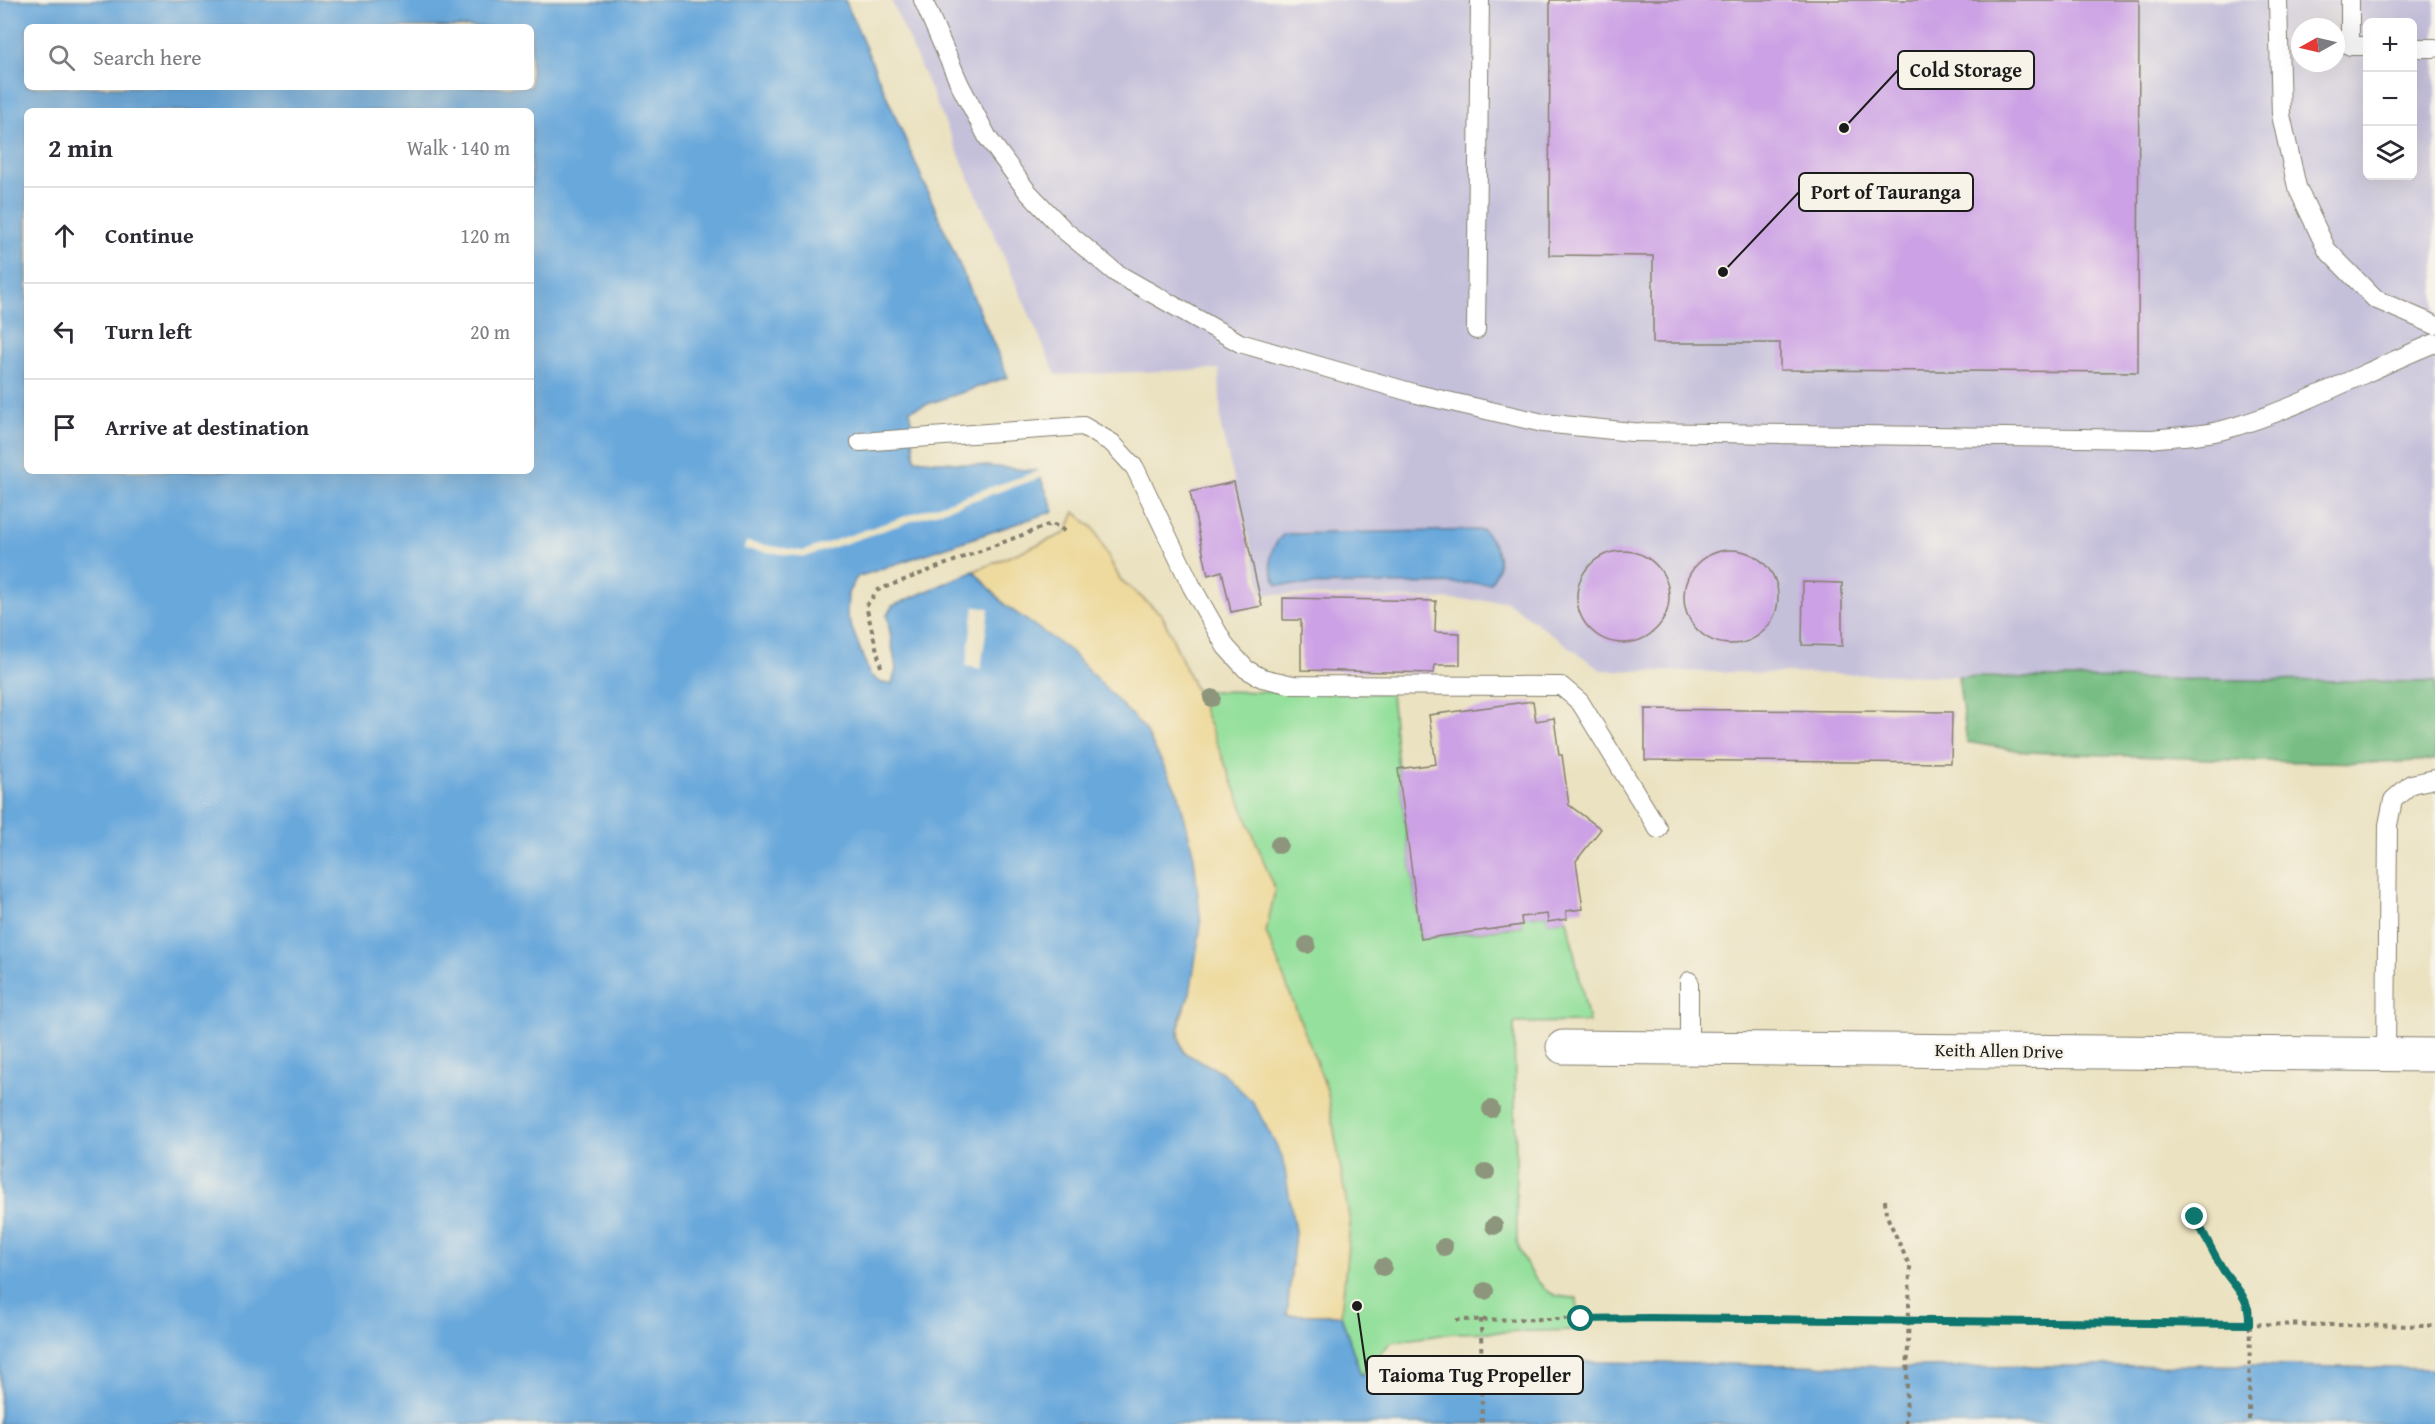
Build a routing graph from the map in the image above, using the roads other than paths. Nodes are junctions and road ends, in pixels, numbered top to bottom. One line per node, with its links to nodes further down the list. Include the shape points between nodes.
1 (922, 0): 10 (lane, via 988,138 1027,191 1116,273 1240,343 1417,394 1543,423 1632,432 2151,439 2221,431 2276,413)
2 (1480, 0): 9 (lane)
3 (2278, 0): 8 (lane, via 2281,114 2296,187 2327,250 2375,299)
4 (2350, 0): 5 (lane, via 2350,46)
5 (2363, 46)
6 (2417, 48): 7 (lane)
7 (2435, 48)
8 (2435, 325)
9 (1476, 330)
10 (2435, 343)
11 (860, 442): 13 (lane, via 1083,426 1112,443 1135,468 1192,587 1226,648 1246,669 1262,678 1293,685 1561,686 1580,702)
12 (2435, 779): 17 (lane, via 2411,784 2393,800 2388,825)
13 (1658, 829)
14 (1689, 981): 16 (lane)
15 (1563, 1047): 16 (street, Keith Allen Drive)
16 (1689, 1048): 17 (street, Keith Allen Drive)
17 (2386, 1054): 18 (street, Keith Allen Drive)
18 (2435, 1055)

